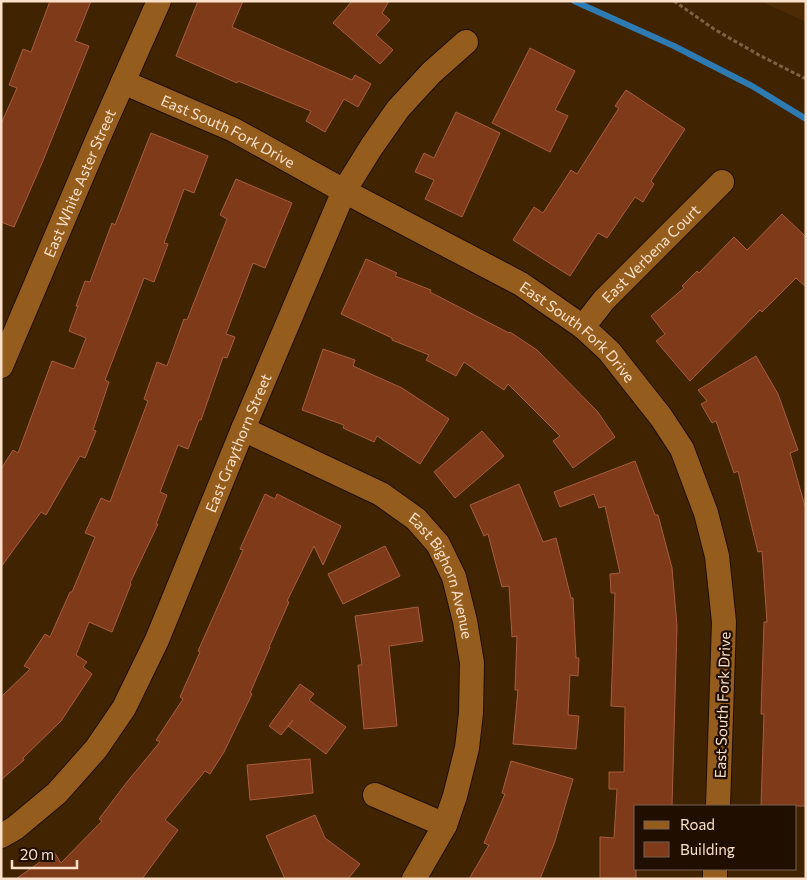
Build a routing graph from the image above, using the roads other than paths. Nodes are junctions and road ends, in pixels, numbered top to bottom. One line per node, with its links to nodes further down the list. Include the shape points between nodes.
1 (159, 1): 3 (street, East White Aster Street)
2 (466, 42): 5 (street, East Graythorn Street, via 398,109)
3 (123, 82): 5 (street, East South Fork Drive, via 234,130); 7 (street, East White Aster Street)
4 (722, 182): 6 (street, East Verbena Court, via 604,300)
5 (344, 190): 6 (street, East South Fork Drive, via 521,284); 8 (street, East Graythorn Street)
6 (583, 327): 10 (street, East South Fork Drive, via 609,351 661,416 682,449 706,513 717,556 724,622)
7 (1, 366)
8 (243, 430): 11 (street, East Bighorn Avenue, via 381,494 416,519 438,544 454,577 472,663 467,748); 12 (street, East Graythorn Street, via 157,640 124,708 96,750 57,792)
9 (375, 795): 11 (street)
10 (718, 805)
11 (446, 825): 13 (street, East Bighorn Avenue)
12 (1, 836)
13 (414, 879)

